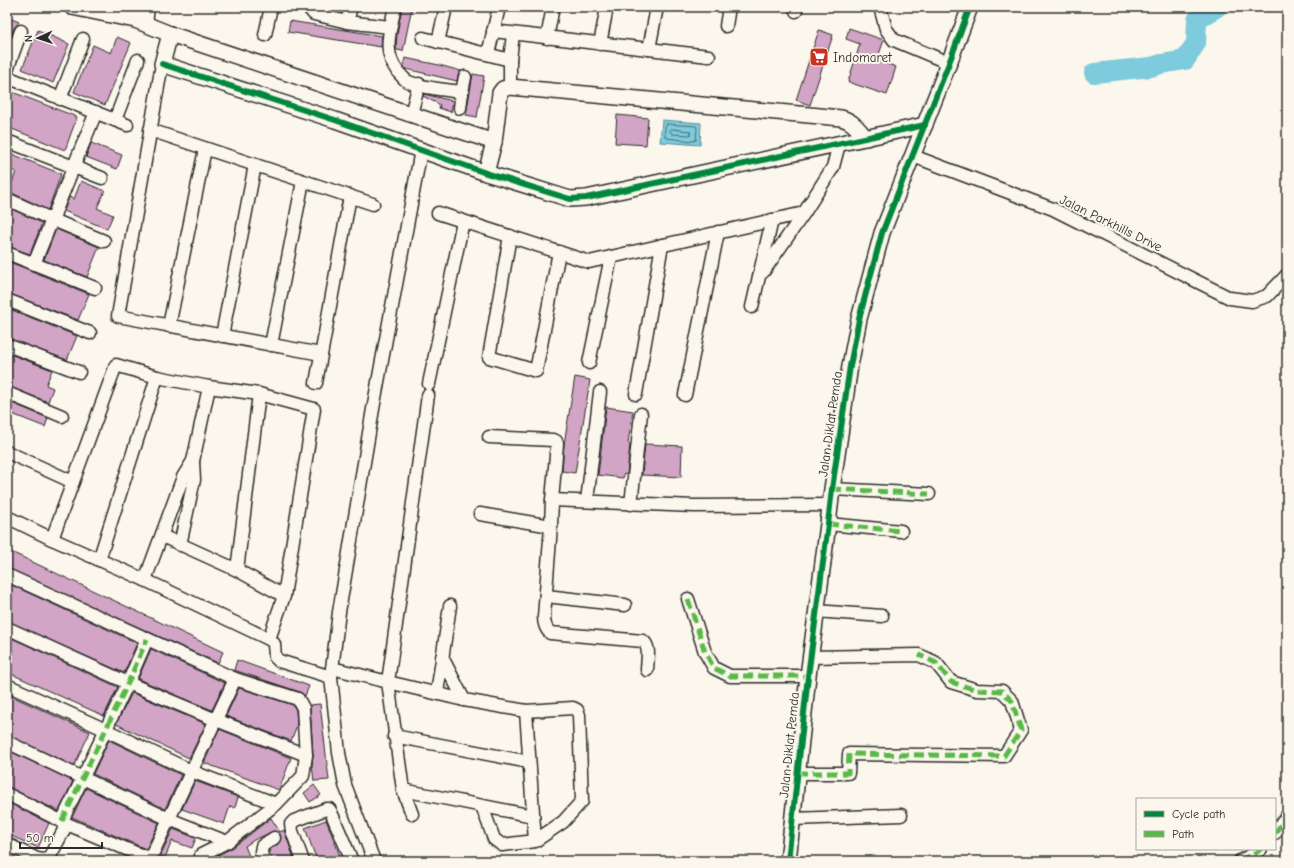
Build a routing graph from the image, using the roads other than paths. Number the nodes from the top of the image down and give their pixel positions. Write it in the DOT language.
graph roads {
  1 [pos="72,7"];
  2 [pos="148,7"];
  3 [pos="308,7"];
  4 [pos="351,7"];
  5 [pos="395,7"];
  6 [pos="446,7"];
  7 [pos="499,7"];
  8 [pos="553,7"];
  9 [pos="607,7"];
  10 [pos="657,7"];
  11 [pos="729,7"];
  12 [pos="880,7"];
  13 [pos="970,7"];
  14 [pos="267,8"];
  15 [pos="139,17"];
  16 [pos="347,22"];
  17 [pos="726,26"];
  18 [pos="390,27"];
  19 [pos="21,31"];
  20 [pos="493,31"];
  21 [pos="513,34"];
  22 [pos="265,35"];
  23 [pos="169,37"];
  24 [pos="422,38"];
  25 [pos="548,38"];
  26 [pos="83,39"];
  27 [pos="438,42"];
  28 [pos="600,44"];
  29 [pos="649,49"];
  30 [pos="488,54"];
  31 [pos="709,56"];
  32 [pos="138,60"];
  33 [pos="510,60"];
  34 [pos="163,61"];
  35 [pos="949,63"];
  36 [pos="7,70"];
  37 [pos="7,77"];
  38 [pos="465,77"];
  39 [pos="419,84"];
  40 [pos="510,87"];
  41 [pos="462,92"];
  42 [pos="60,99"];
  43 [pos="460,108"];
  44 [pos="96,112"];
  45 [pos="411,114"];
  46 [pos="115,120"];
  47 [pos="127,125"];
  48 [pos="925,125"];
  49 [pos="150,130"];
  50 [pos="866,138"];
  51 [pos="7,141"];
  52 [pos="839,144"];
  53 [pos="494,145"];
  54 [pos="205,148"];
  55 [pos="421,150"];
  56 [pos="912,156"];
  57 [pos="255,165"];
  58 [pos="74,168"];
  59 [pos="487,170"];
  60 [pos="102,178"];
  61 [pos="303,181"];
  62 [pos="350,196"];
  63 [pos="9,200"];
  64 [pos="374,204"];
  65 [pos="438,213"];
  66 [pos="804,213"];
  67 [pos="53,220"];
  68 [pos="772,220"];
  69 [pos="463,221"];
  70 [pos="718,232"];
  71 [pos="510,236"];
  72 [pos="104,240"];
  73 [pos="662,245"];
  74 [pos="559,252"];
  75 [pos="7,253"];
  76 [pos="611,257"];
  77 [pos="34,264"];
  78 [pos="1287,275"];
  79 [pos="759,278"];
  80 [pos="95,288"];
  81 [pos="7,300"];
  82 [pos="752,307"];
  83 [pos="169,326"];
  84 [pos="90,332"];
  85 [pos="222,336"];
  86 [pos="271,345"];
  87 [pos="7,346"];
  88 [pos="321,354"];
  89 [pos="589,363"];
  90 [pos="79,372"];
  91 [pos="157,377"];
  92 [pos="316,383"];
  93 [pos="210,387"];
  94 [pos="600,392"];
  95 [pos="7,393"];
  96 [pos="259,394"];
  97 [pos="636,394"];
  98 [pos="685,394"];
  99 [pos="641,414"];
  100 [pos="62,416"];
  101 [pos="489,437"];
  102 [pos="7,452"];
  103 [pos="193,461"];
  104 [pos="73,482"];
  105 [pos="832,489"];
  106 [pos="929,494"];
  107 [pos="552,500"];
  108 [pos="587,500"];
  109 [pos="631,504"];
  110 [pos="830,505"];
  111 [pos="480,514"];
  112 [pos="7,517"];
  113 [pos="828,524"];
  114 [pos="551,526"];
  115 [pos="901,531"];
  116 [pos="162,536"];
  117 [pos="52,539"];
  118 [pos="180,545"];
  119 [pos="99,560"];
  120 [pos="237,570"];
  121 [pos="7,575"];
  122 [pos="145,580"];
  123 [pos="284,596"];
  124 [pos="546,596"];
  125 [pos="688,599"];
  126 [pos="626,605"];
  127 [pos="450,606"];
  128 [pos="816,611"];
  129 [pos="882,616"];
  130 [pos="7,628"];
  131 [pos="148,639"];
  132 [pos="269,639"];
  133 [pos="442,657"];
  134 [pos="810,657"];
  135 [pos="646,670"];
  136 [pos="332,672"];
  137 [pos="808,676"];
  138 [pos="235,680"];
  139 [pos="388,682"];
  140 [pos="128,683"];
  141 [pos="7,685"];
  142 [pos="437,693"];
  143 [pos="464,700"];
  144 [pos="526,711"];
  145 [pos="216,720"];
  146 [pos="106,730"];
  147 [pos="394,736"];
  148 [pos="7,742"];
  149 [pos="306,755"];
  150 [pos="529,762"];
  151 [pos="191,771"];
  152 [pos="797,773"];
  153 [pos="82,777"];
  154 [pos="403,790"];
  155 [pos="7,794"];
  156 [pos="276,804"];
  157 [pos="482,806"];
  158 [pos="412,814"];
  159 [pos="901,815"];
  160 [pos="533,816"];
  161 [pos="1287,816"];
  162 [pos="168,819"];
  163 [pos="793,819"];
  164 [pos="65,822"];
  165 [pos="1276,832"];
  166 [pos="274,838"];
  167 [pos="535,841"];
  168 [pos="227,842"];
  169 [pos="7,844"];
  170 [pos="1260,850"];
  171 [pos="201,855"];
  172 [pos="263,861"];
  173 [pos="303,861"];
  174 [pos="352,861"];
  175 [pos="374,861"];
  176 [pos="788,861"];
  177 [pos="1240,861"];
  1 -- 15 [label="street"];
  2 -- 15 [label="street"];
  3 -- 16 [label="street"];
  4 -- 16 [label="street"];
  5 -- 18 [label="street"];
  6 -- 27 [label="street"];
  7 -- 20 [label="street"];
  8 -- 25 [label="street"];
  9 -- 28 [label="street"];
  10 -- 29 [label="street"];
  11 -- 17 [label="street"];
  12 -- 35 [label="street"];
  13 -- 35 [label="street, Jalan Diklat Pemda"];
  14 -- 22 [label="street"];
  15 -- 23 [label="street"];
  16 -- 18 [label="street"];
  18 -- 39 [label="street"];
  19 -- 36 [label="street"];
  20 -- 21 [label="street"];
  20 -- 30 [label="street"];
  21 -- 25 [label="street"];
  21 -- 33 [label="street"];
  23 -- 34 [label="street"];
  23 -- 45 [label="street"];
  24 -- 27 [label="street"];
  25 -- 28 [label="street"];
  26 -- 42 [label="street"];
  27 -- 30 [label="street"];
  28 -- 29 [label="street"];
  29 -- 31 [label="street"];
  30 -- 33 [label="street"];
  32 -- 46 [label="street"];
  33 -- 40 [label="street"];
  34 -- 49 [label="street"];
  34 -- 55 [label="street"];
  35 -- 48 [label="street, Jalan Diklat Pemda"];
  37 -- 42 [label="street"];
  38 -- 41 [label="street"];
  39 -- 41 [label="street"];
  39 -- 45 [label="street"];
  40 -- 50 [label="street"];
  40 -- 53 [label="street"];
  41 -- 43 [label="street"];
  42 -- 44 [label="street"];
  44 -- 46 [label="street"];
  44 -- 58 [label="street"];
  45 -- 53 [label="street"];
  46 -- 47 [label="street"];
  48 -- 50 [label="street"];
  48 -- 56 [label="street, Jalan Diklat Pemda"];
  49 -- 54 [label="street"];
  49 -- 83 [label="street"];
  50 -- 52 [label="street"];
  51 -- 58 [label="street"];
  52 -- 59 [label="street"];
  52 -- 66 [label="street"];
  53 -- 59 [label="street"];
  54 -- 57 [label="street"];
  54 -- 83 [label="street"];
  55 -- 59 [label="street"];
  55 -- 136 [label="street"];
  56 -- 78 [label="street, Jalan Parkhills Drive"];
  56 -- 105 [label="street, Jalan Diklat Pemda"];
  57 -- 61 [label="street"];
  57 -- 85 [label="street"];
  58 -- 60 [label="street"];
  58 -- 67 [label="street"];
  61 -- 62 [label="street"];
  61 -- 86 [label="street"];
  62 -- 64 [label="street"];
  62 -- 88 [label="street"];
  63 -- 67 [label="street"];
  65 -- 69 [label="street"];
  66 -- 68 [label="street"];
  66 -- 79 [label="street"];
  67 -- 72 [label="street"];
  67 -- 77 [label="street"];
  68 -- 70 [label="street"];
  68 -- 79 [label="street"];
  69 -- 71 [label="street"];
  69 -- 139 [label="street"];
  70 -- 73 [label="street"];
  70 -- 98 [label="street"];
  71 -- 74 [label="street"];
  71 -- 74 [label="street"];
  73 -- 76 [label="street"];
  73 -- 97 [label="street"];
  74 -- 76 [label="street"];
  75 -- 77 [label="street"];
  76 -- 89 [label="street"];
  77 -- 80 [label="street"];
  79 -- 82 [label="street"];
  81 -- 84 [label="street"];
  83 -- 85 [label="street"];
  85 -- 86 [label="street"];
  86 -- 88 [label="street"];
  87 -- 90 [label="street"];
  88 -- 92 [label="street"];
  91 -- 93 [label="street"];
  91 -- 104 [label="street"];
  91 -- 119 [label="street"];
  93 -- 96 [label="street"];
  93 -- 103 [label="street"];
  94 -- 108 [label="street"];
  95 -- 100 [label="street"];
  96 -- 120 [label="street"];
  96 -- 123 [label="street"];
  99 -- 109 [label="street"];
  101 -- 107 [label="street"];
  102 -- 104 [label="street"];
  103 -- 116 [label="street"];
  103 -- 118 [label="street"];
  104 -- 117 [label="street"];
  105 -- 106 [label="street"];
  105 -- 110 [label="street, Jalan Diklat Pemda"];
  107 -- 108 [label="street"];
  107 -- 114 [label="street"];
  108 -- 109 [label="street"];
  109 -- 110 [label="street"];
  110 -- 113 [label="street, Jalan Diklat Pemda"];
  111 -- 114 [label="street"];
  112 -- 117 [label="street"];
  113 -- 115 [label="street"];
  113 -- 128 [label="street, Jalan Diklat Pemda"];
  114 -- 124 [label="street"];
  116 -- 118 [label="street"];
  116 -- 122 [label="street"];
  117 -- 119 [label="street"];
  118 -- 120 [label="street"];
  119 -- 122 [label="street"];
  120 -- 123 [label="street"];
  121 -- 131 [label="street"];
  122 -- 132 [label="street"];
  123 -- 132 [label="street"];
  124 -- 126 [label="street"];
  124 -- 135 [label="street"];
  125 -- 137 [label="street"];
  127 -- 133 [label="street"];
  128 -- 129 [label="street"];
  128 -- 134 [label="street, Jalan Diklat Pemda"];
  130 -- 140 [label="street"];
  131 -- 138 [label="street"];
  131 -- 140 [label="street"];
  132 -- 136 [label="street"];
  133 -- 142 [label="street"];
  133 -- 143 [label="street"];
  134 -- 137 [label="street, Jalan Diklat Pemda"];
  134 -- 152 [label="street"];
  136 -- 139 [label="street"];
  136 -- 175 [label="street"];
  137 -- 152 [label="street, Jalan Diklat Pemda"];
  138 -- 145 [label="street"];
  138 -- 149 [label="street"];
  139 -- 142 [label="street"];
  139 -- 147 [label="street"];
  140 -- 145 [label="street"];
  140 -- 146 [label="street"];
  141 -- 146 [label="street"];
  142 -- 143 [label="street"];
  143 -- 144 [label="street"];
  144 -- 150 [label="street"];
  144 -- 167 [label="street"];
  145 -- 149 [label="street"];
  145 -- 151 [label="street"];
  146 -- 151 [label="street"];
  146 -- 153 [label="street"];
  147 -- 150 [label="street"];
  147 -- 154 [label="street"];
  148 -- 153 [label="street"];
  149 -- 156 [label="street"];
  150 -- 160 [label="street"];
  151 -- 156 [label="street"];
  151 -- 162 [label="street"];
  152 -- 163 [label="street, Jalan Diklat Pemda"];
  153 -- 162 [label="street"];
  153 -- 164 [label="street"];
  154 -- 157 [label="street"];
  154 -- 158 [label="street"];
  155 -- 164 [label="street"];
  156 -- 168 [label="street"];
  157 -- 160 [label="street"];
  157 -- 167 [label="street"];
  159 -- 163 [label="street"];
  160 -- 167 [label="street"];
  161 -- 165 [label="street"];
  162 -- 164 [label="street"];
  162 -- 168 [label="street"];
  163 -- 176 [label="street, Jalan Diklat Pemda"];
  164 -- 169 [label="street"];
  166 -- 172 [label="street"];
  168 -- 171 [label="street"];
  170 -- 177 [label="street"];
  173 -- 174 [label="street"];
}
